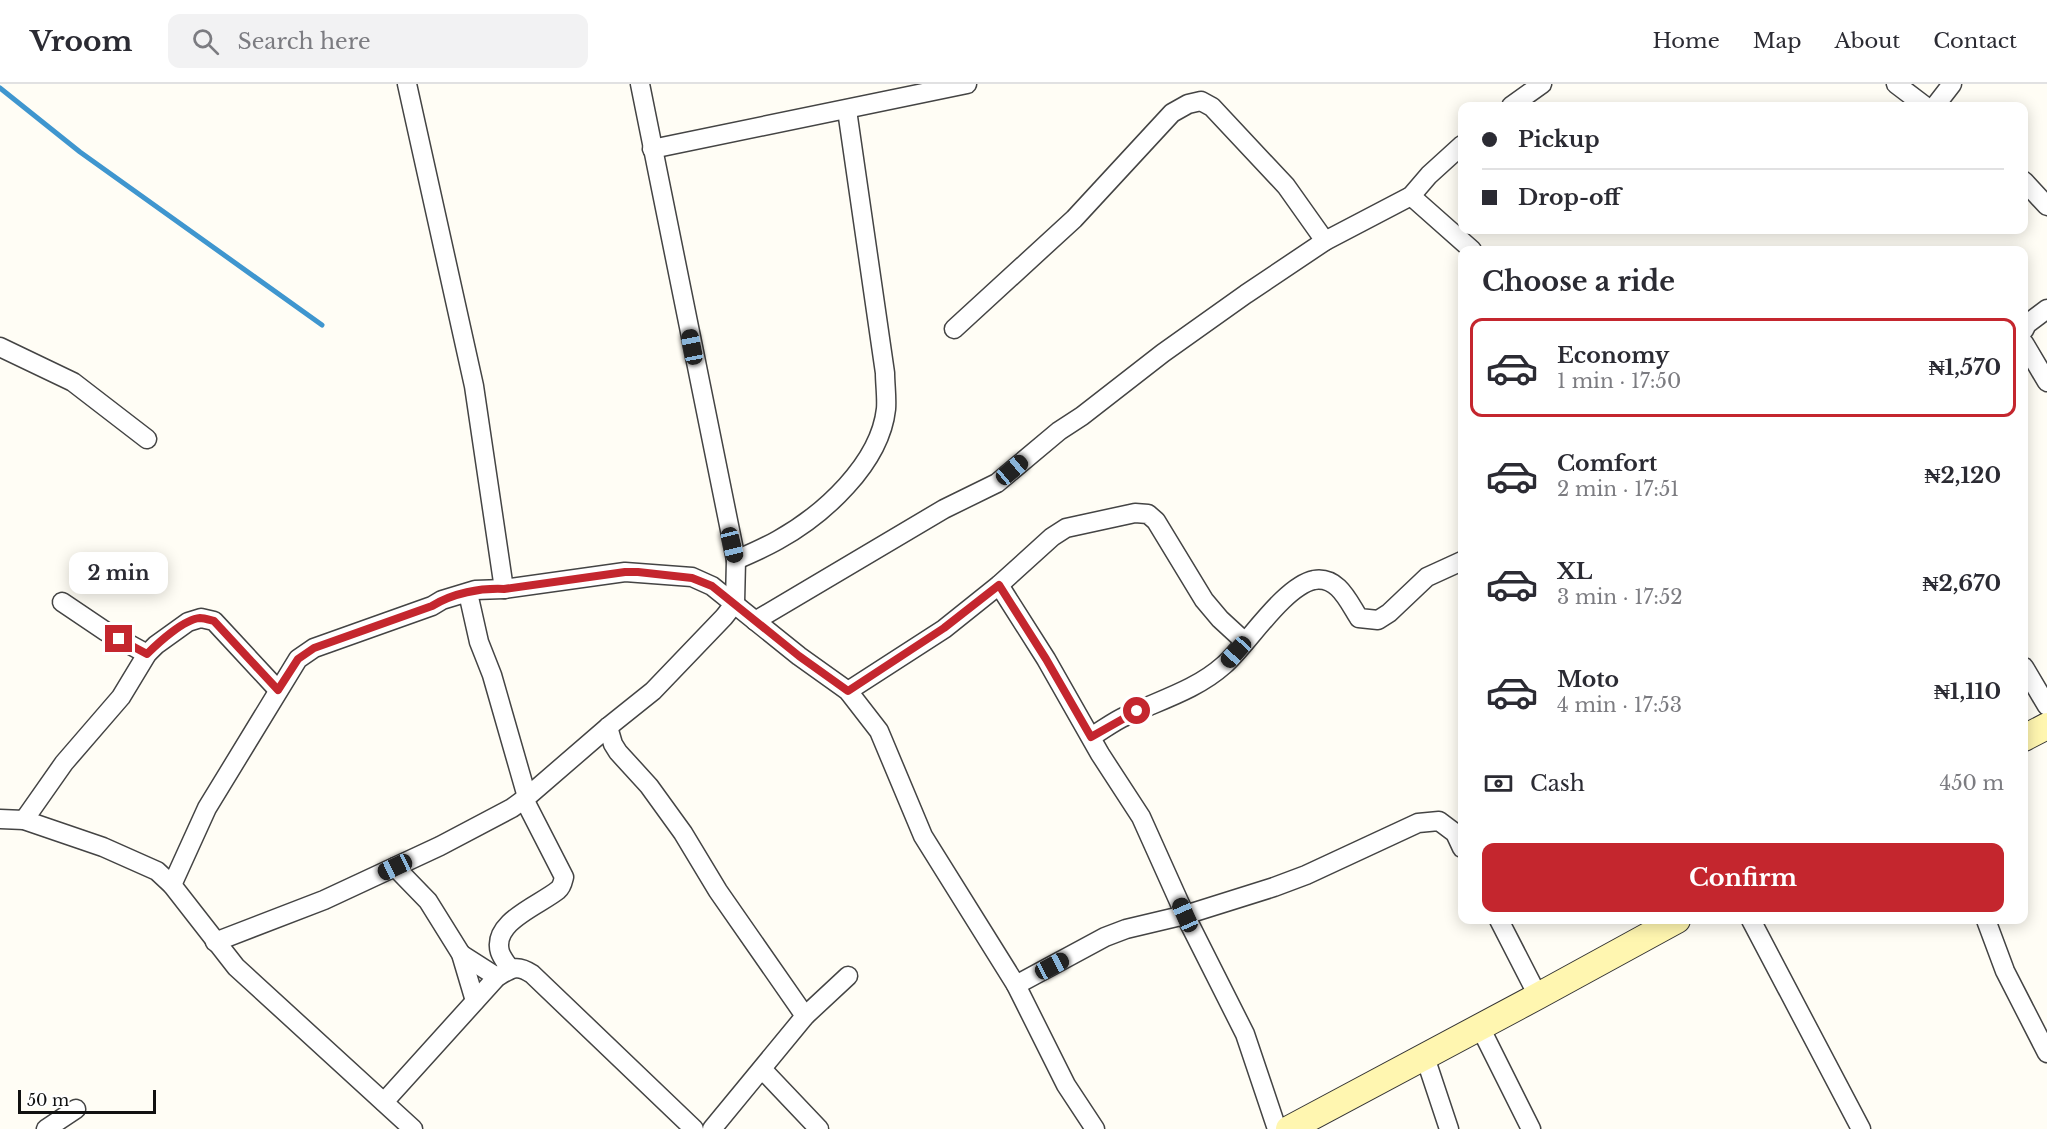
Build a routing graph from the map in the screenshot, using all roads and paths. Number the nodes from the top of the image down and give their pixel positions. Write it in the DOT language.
graph roads {
  1 [pos="407,84"];
  2 [pos="640,84"];
  3 [pos="967,84"];
  4 [pos="1542,84"];
  5 [pos="1896,84"];
  6 [pos="1952,84"];
  7 [pos="1517,102"];
  8 [pos="1920,102"];
  9 [pos="1938,102"];
  10 [pos="847,110"];
  11 [pos="652,149"];
  12 [pos="1458,149"];
  13 [pos="2028,185"];
  14 [pos="1411,196"];
  15 [pos="2047,206"];
  16 [pos="1325,241"];
  17 [pos="1467,246"];
  18 [pos="2047,309"];
  19 [pos="2028,323"];
  20 [pos="954,329"];
  21 [pos="0,347"];
  22 [pos="2028,350"];
  23 [pos="2047,382"];
  24 [pos="147,440"];
  25 [pos="736,560"];
  26 [pos="1458,563"];
  27 [pos="999,585"];
  28 [pos="504,589"];
  29 [pos="468,593"];
  30 [pos="62,602"];
  31 [pos="735,603"];
  32 [pos="755,621"];
  33 [pos="1245,642"];
  34 [pos="147,654"];
  35 [pos="2028,674"];
  36 [pos="278,690"];
  37 [pos="848,691"];
  38 [pos="2047,706"];
  39 [pos="2047,726"];
  40 [pos="608,727"];
  41 [pos="2028,736"];
  42 [pos="1091,737"];
  43 [pos="526,798"];
  44 [pos="0,819"];
  45 [pos="24,820"];
  46 [pos="1458,839"];
  47 [pos="395,867"];
  48 [pos="172,885"];
  49 [pos="1185,915"];
  50 [pos="1501,924"];
  51 [pos="1670,924"];
  52 [pos="1753,924"];
  53 [pos="1987,924"];
  54 [pos="215,942"];
  55 [pos="461,954"];
  56 [pos="504,973"];
  57 [pos="848,976"];
  58 [pos="1016,985"];
  59 [pos="1538,996"];
  60 [pos="475,1001"];
  61 [pos="805,1016"];
  62 [pos="1480,1027"];
  63 [pos="2047,1053"];
  64 [pos="1425,1056"];
  65 [pos="762,1069"];
  66 [pos="384,1102"];
  67 [pos="76,1109"];
  68 [pos="46,1129"];
  69 [pos="413,1129"];
  70 [pos="694,1129"];
  71 [pos="712,1129"];
  72 [pos="819,1129"];
  73 [pos="1095,1129"];
  74 [pos="1276,1129"];
  75 [pos="1288,1129"];
  76 [pos="1449,1129"];
  77 [pos="1531,1129"];
  78 [pos="1861,1129"];
  1 -- 28 [label="street"];
  2 -- 11 [label="street"];
  3 -- 10 [label="street"];
  4 -- 7 [label="street"];
  5 -- 8 [label="street"];
  6 -- 9 [label="street"];
  10 -- 11 [label="street"];
  10 -- 25 [label="street"];
  11 -- 25 [label="street"];
  12 -- 14 [label="street"];
  13 -- 15 [label="street"];
  14 -- 16 [label="street"];
  14 -- 17 [label="street"];
  16 -- 20 [label="street"];
  16 -- 32 [label="street"];
  18 -- 19 [label="street"];
  21 -- 24 [label="street"];
  22 -- 23 [label="street"];
  25 -- 31 [label="street"];
  26 -- 33 [label="street"];
  27 -- 33 [label="street"];
  27 -- 37 [label="street"];
  27 -- 42 [label="street"];
  28 -- 29 [label="street"];
  28 -- 31 [label="street"];
  29 -- 36 [label="street"];
  29 -- 43 [label="street"];
  30 -- 34 [label="street"];
  31 -- 32 [label="street"];
  31 -- 40 [label="street"];
  32 -- 37 [label="street"];
  33 -- 42 [label="street"];
  34 -- 36 [label="street"];
  34 -- 45 [label="street"];
  35 -- 38 [label="street"];
  36 -- 48 [label="street"];
  37 -- 58 [label="street"];
  39 -- 41 [label="main road"];
  40 -- 43 [label="street"];
  40 -- 61 [label="street"];
  42 -- 49 [label="street"];
  43 -- 47 [label="street"];
  43 -- 56 [label="street"];
  44 -- 45 [label="street"];
  45 -- 48 [label="street"];
  46 -- 49 [label="street"];
  47 -- 54 [label="street"];
  47 -- 55 [label="street"];
  48 -- 54 [label="street"];
  49 -- 58 [label="street"];
  49 -- 74 [label="street"];
  50 -- 59 [label="street"];
  51 -- 59 [label="main road"];
  52 -- 78 [label="street"];
  53 -- 63 [label="street"];
  54 -- 66 [label="street"];
  55 -- 56 [label="street"];
  55 -- 60 [label="street"];
  56 -- 60 [label="street"];
  56 -- 70 [label="street"];
  57 -- 61 [label="street"];
  58 -- 73 [label="street"];
  59 -- 62 [label="main road"];
  60 -- 66 [label="street"];
  61 -- 65 [label="street"];
  62 -- 64 [label="main road"];
  62 -- 77 [label="street"];
  64 -- 75 [label="main road"];
  64 -- 76 [label="street"];
  65 -- 71 [label="street"];
  65 -- 72 [label="street"];
  66 -- 69 [label="street"];
  67 -- 68 [label="street"];
}
